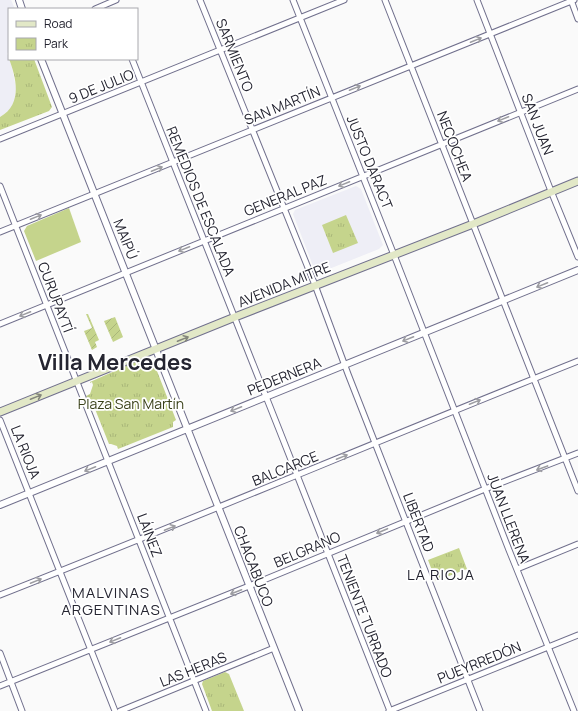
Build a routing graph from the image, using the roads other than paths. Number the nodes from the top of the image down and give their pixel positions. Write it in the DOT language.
graph roads {
  1 [pos="116,0"];
  2 [pos="200,0"];
  3 [pos="293,0"];
  4 [pos="344,0"];
  5 [pos="385,0"];
  6 [pos="477,0"];
  7 [pos="572,0"];
  8 [pos="110,1"];
  9 [pos="97,8"];
  10 [pos="300,18"];
  11 [pos="578,19"];
  12 [pos="490,34"];
  13 [pos="220,50"];
  14 [pos="41,60"];
  15 [pos="132,60"];
  16 [pos="411,66"];
  17 [pos="142,83"];
  18 [pos="578,89"];
  19 [pos="332,98"];
  20 [pos="521,112"];
  21 [pos="62,114"];
  22 [pos="253,130"];
  23 [pos="0,139"];
  24 [pos="442,144"];
  25 [pos="172,162"];
  26 [pos="363,176"];
  27 [pos="578,180"];
  28 [pos="0,186"];
  29 [pos="551,191"];
  30 [pos="95,194"];
  31 [pos="284,208"];
  32 [pos="473,224"];
  33 [pos="16,225"];
  34 [pos="0,232"];
  35 [pos="204,241"];
  36 [pos="394,255"];
  37 [pos="578,257"];
  38 [pos="578,270"];
  39 [pos="126,272"];
  40 [pos="315,285"];
  41 [pos="503,301"];
  42 [pos="46,305"];
  43 [pos="235,317"];
  44 [pos="0,324"];
  45 [pos="424,332"];
  46 [pos="156,349"];
  47 [pos="578,361"];
  48 [pos="345,365"];
  49 [pos="534,379"];
  50 [pos="76,381"];
  51 [pos="266,396"];
  52 [pos="454,410"];
  53 [pos="0,412"];
  54 [pos="0,420"];
  55 [pos="188,429"];
  56 [pos="375,444"];
  57 [pos="578,453"];
  58 [pos="565,458"];
  59 [pos="109,461"];
  60 [pos="298,475"];
  61 [pos="485,489"];
  62 [pos="578,490"];
  63 [pos="29,494"];
  64 [pos="0,505"];
  65 [pos="219,508"];
  66 [pos="406,521"];
  67 [pos="140,540"];
  68 [pos="578,544"];
  69 [pos="328,554"];
  70 [pos="517,569"];
  71 [pos="59,572"];
  72 [pos="250,586"];
  73 [pos="0,595"];
  74 [pos="170,618"];
  75 [pos="578,635"];
  76 [pos="548,647"];
  77 [pos="274,648"];
  78 [pos="91,650"];
  79 [pos="0,653"];
  80 [pos="467,679"];
  81 [pos="195,681"];
  82 [pos="11,682"];
  83 [pos="0,686"];
  84 [pos="22,711"];
  85 [pos="115,711"];
  86 [pos="120,711"];
  87 [pos="206,711"];
  88 [pos="299,711"];
  89 [pos="390,711"];
  90 [pos="480,711"];
  91 [pos="574,711"];
  1 -- 8 [label="street"];
  2 -- 13 [label="street, SARMIENTO"];
  3 -- 10 [label="street, JUSTO DARACT"];
  4 -- 10 [label="street, 9 DE JULIO"];
  5 -- 16 [label="street, NECOCHEA"];
  6 -- 12 [label="street, SAN JUAN"];
  7 -- 11 [label="street"];
  7 -- 12 [label="street, SAN MARTÍN"];
  8 -- 9 [label="street"];
  10 -- 13 [label="street, 9 DE JULIO"];
  10 -- 19 [label="street, JUSTO DARACT"];
  16 -- 12 [label="street, SAN MARTÍN, one-way"];
  12 -- 20 [label="street, SAN JUAN"];
  13 -- 17 [label="street, 9 DE JULIO"];
  13 -- 22 [label="street, SARMIENTO"];
  14 -- 21 [label="street, MAIPÚ"];
  15 -- 17 [label="street, REMEDIOS DE ESCALADA"];
  19 -- 16 [label="street, SAN MARTÍN, one-way"];
  16 -- 24 [label="street, NECOCHEA"];
  17 -- 21 [label="street, 9 DE JULIO"];
  17 -- 25 [label="street, REMEDIOS DE ESCALADA"];
  18 -- 20 [label="street, GENERAL PAZ"];
  19 -- 22 [label="street, SAN MARTÍN"];
  19 -- 26 [label="street, JUSTO DARACT"];
  20 -- 24 [label="street, GENERAL PAZ, one-way"];
  20 -- 29 [label="street, SAN JUAN"];
  21 -- 23 [label="street, 9 DE JULIO"];
  21 -- 30 [label="street, MAIPÚ"];
  22 -- 25 [label="street, SAN MARTÍN"];
  22 -- 31 [label="street, SARMIENTO"];
  24 -- 26 [label="street, GENERAL PAZ"];
  24 -- 32 [label="street, NECOCHEA"];
  30 -- 25 [label="street, SAN MARTÍN, one-way"];
  25 -- 35 [label="street, REMEDIOS DE ESCALADA"];
  26 -- 31 [label="street, GENERAL PAZ, one-way"];
  26 -- 36 [label="street, JUSTO DARACT"];
  27 -- 29 [label="main road, AVENIDA MITRE"];
  28 -- 33 [label="street, CURUPAYTÍ"];
  29 -- 32 [label="main road, AVENIDA MITRE"];
  29 -- 37 [label="street, SAN JUAN"];
  33 -- 30 [label="street, SAN MARTÍN, one-way"];
  30 -- 39 [label="street, MAIPÚ"];
  31 -- 35 [label="street, GENERAL PAZ"];
  31 -- 40 [label="street, SARMIENTO"];
  32 -- 36 [label="main road, AVENIDA MITRE"];
  32 -- 41 [label="street, NECOCHEA"];
  33 -- 34 [label="street, SAN MARTÍN"];
  33 -- 42 [label="street, CURUPAYTÍ"];
  35 -- 39 [label="street, GENERAL PAZ, one-way"];
  35 -- 43 [label="street, REMEDIOS DE ESCALADA"];
  36 -- 40 [label="main road, AVENIDA MITRE"];
  36 -- 45 [label="street, JUSTO DARACT"];
  38 -- 41 [label="street, PEDERNERA, one-way"];
  39 -- 42 [label="street, GENERAL PAZ"];
  39 -- 46 [label="street, MAIPÚ"];
  40 -- 43 [label="main road, AVENIDA MITRE"];
  40 -- 48 [label="street, SARMIENTO"];
  41 -- 45 [label="street, PEDERNERA"];
  41 -- 49 [label="street, NECOCHEA"];
  42 -- 44 [label="street, GENERAL PAZ, one-way"];
  42 -- 50 [label="street, CURUPAYTÍ"];
  46 -- 43 [label="main road, AVENIDA MITRE, one-way"];
  43 -- 51 [label="street, REMEDIOS DE ESCALADA"];
  45 -- 48 [label="street, PEDERNERA, one-way"];
  45 -- 52 [label="street, JUAN LLERENA"];
  46 -- 50 [label="main road, AVENIDA MITRE"];
  46 -- 55 [label="street, MAIPÚ"];
  47 -- 49 [label="street, BALCARCE"];
  48 -- 51 [label="street, PEDERNERA"];
  48 -- 56 [label="street, LIBERTAD"];
  52 -- 49 [label="street, BALCARCE, one-way"];
  49 -- 58 [label="street, NECOCHEA"];
  53 -- 50 [label="main road, AVENIDA MITRE, one-way"];
  50 -- 59 [label="street, CURUPAYTÍ"];
  51 -- 55 [label="street, PEDERNERA, one-way"];
  51 -- 60 [label="street, TENIENTE TURRADO"];
  52 -- 56 [label="street, BALCARCE"];
  52 -- 61 [label="street, JUAN LLERENA"];
  54 -- 63 [label="street, LA RIOJA"];
  55 -- 59 [label="street, PEDERNERA"];
  55 -- 65 [label="street, CHACABUCO"];
  60 -- 56 [label="street, BALCARCE, one-way"];
  56 -- 66 [label="street, LIBERTAD"];
  57 -- 58 [label="street, BELGRANO"];
  58 -- 61 [label="street, BELGRANO, one-way"];
  58 -- 62 [label="street, NECOCHEA"];
  59 -- 63 [label="street, PEDERNERA, one-way"];
  59 -- 67 [label="street, LÁINEZ"];
  60 -- 65 [label="street, BALCARCE"];
  60 -- 69 [label="street, TENIENTE TURRADO"];
  61 -- 66 [label="street, BELGRANO"];
  61 -- 70 [label="street, JUAN LLERENA"];
  63 -- 64 [label="street, PEDERNERA"];
  63 -- 71 [label="street, LA RIOJA"];
  67 -- 65 [label="street, BALCARCE, one-way"];
  65 -- 72 [label="street, CHACABUCO"];
  66 -- 69 [label="street, BELGRANO, one-way"];
  66 -- 80 [label="street, LIBERTAD"];
  67 -- 71 [label="street, BALCARCE"];
  67 -- 74 [label="street, LÁINEZ"];
  68 -- 70 [label="street"];
  69 -- 72 [label="street, BELGRANO"];
  69 -- 89 [label="street, TENIENTE TURRADO"];
  70 -- 76 [label="street, JUAN LLERENA"];
  73 -- 71 [label="street, BALCARCE, one-way"];
  71 -- 78 [label="street, LA RIOJA"];
  72 -- 74 [label="street, BELGRANO, one-way"];
  72 -- 77 [label="street, CHACABUCO"];
  74 -- 78 [label="street, BELGRANO, one-way"];
  74 -- 81 [label="street, LÁINEZ"];
  75 -- 76 [label="street, PUEYRREDÓN"];
  76 -- 80 [label="street, PUEYRREDÓN"];
  76 -- 91 [label="street, JUAN LLERENA"];
  77 -- 81 [label="street, LAS HERAS"];
  77 -- 88 [label="street, CHACABUCO"];
  78 -- 82 [label="street, BELGRANO"];
  78 -- 85 [label="street, LA RIOJA"];
  79 -- 82 [label="street"];
  80 -- 89 [label="street, PUEYRREDÓN"];
  80 -- 90 [label="street, LIBERTAD"];
  81 -- 86 [label="street, LAS HERAS"];
  81 -- 87 [label="street, LÁINEZ"];
  82 -- 83 [label="street, BELGRANO"];
  82 -- 84 [label="street"];
}
